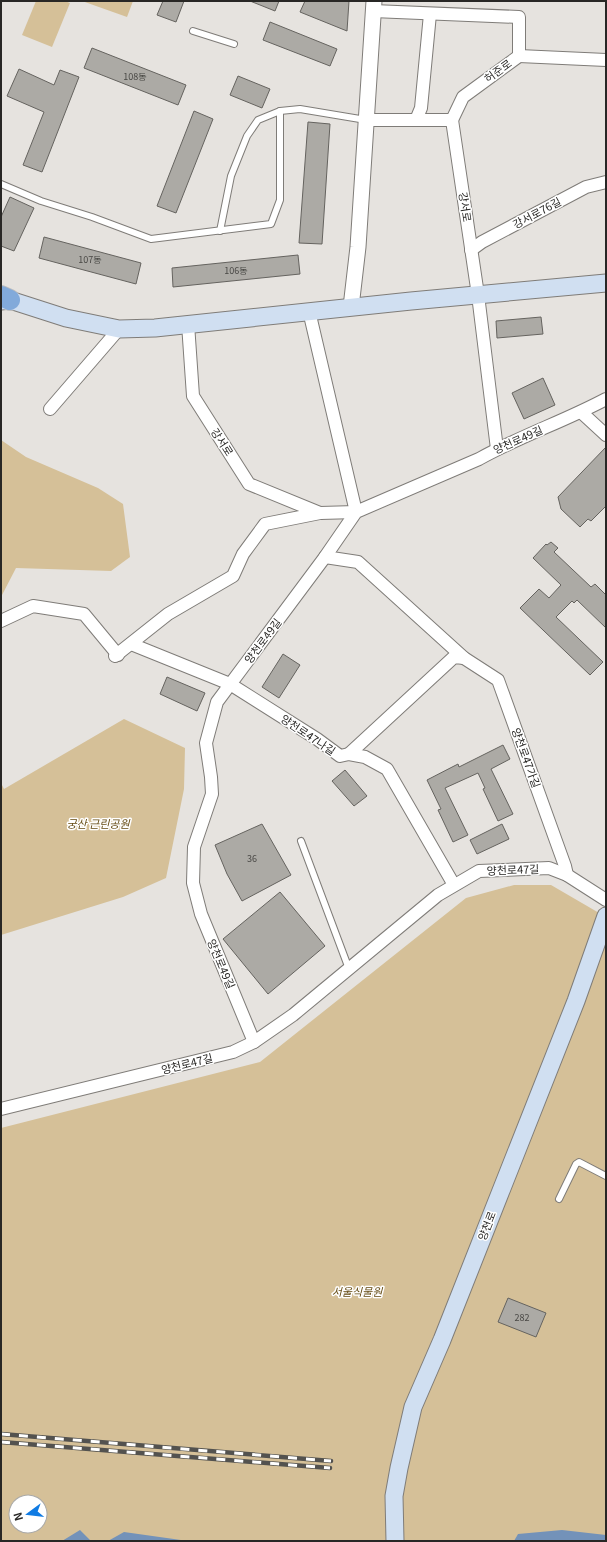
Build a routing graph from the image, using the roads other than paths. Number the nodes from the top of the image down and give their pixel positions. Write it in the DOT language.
graph roads {
  1 [pos="373,6"];
  2 [pos="430,14"];
  3 [pos="193,31"];
  4 [pos="234,44"];
  5 [pos="519,56"];
  6 [pos="606,60"];
  7 [pos="280,111"];
  8 [pos="366,120"];
  9 [pos="416,120"];
  10 [pos="452,120"];
  11 [pos="606,182"];
  12 [pos="1,184"];
  13 [pos="220,231"];
  14 [pos="471,250"];
  15 [pos="606,283"];
  16 [pos="478,295"];
  17 [pos="3,297"];
  18 [pos="351,307"];
  19 [pos="309,311"];
  20 [pos="188,324"];
  21 [pos="119,329"];
  22 [pos="606,399"];
  23 [pos="50,410"];
  24 [pos="581,412"];
  25 [pos="606,435"];
  26 [pos="497,449"];
  27 [pos="356,512"];
  28 [pos="320,513"];
  29 [pos="325,557"];
  30 [pos="1,620"];
  31 [pos="131,644"];
  32 [pos="464,658"];
  33 [pos="230,684"];
  34 [pos="349,754"];
  35 [pos="301,841"];
  36 [pos="567,875"];
  37 [pos="454,885"];
  38 [pos="606,900"];
  39 [pos="606,916"];
  40 [pos="349,969"];
  41 [pos="254,1042"];
  42 [pos="1,1109"];
  43 [pos="606,1176"];
  44 [pos="559,1199"];
  45 [pos="395,1541"];
  1 -- 2 [label="street, 허준로"];
  1 -- 8 [label="street, 허준로"];
  2 -- 5 [label="street, 허준로"];
  2 -- 9 [label="street"];
  3 -- 4 [label="lane"];
  5 -- 6 [label="street"];
  5 -- 10 [label="street, 허준로"];
  7 -- 8 [label="lane"];
  7 -- 13 [label="lane"];
  7 -- 13 [label="lane"];
  8 -- 9 [label="street"];
  8 -- 18 [label="street, 허준로"];
  9 -- 10 [label="street"];
  10 -- 14 [label="street, 강서로"];
  11 -- 14 [label="street, 강서로76길"];
  12 -- 13 [label="lane"];
  14 -- 16 [label="street, 강서로"];
  15 -- 16 [label="main road"];
  16 -- 18 [label="main road"];
  16 -- 26 [label="street, 강서로"];
  17 -- 21 [label="main road"];
  18 -- 19 [label="main road"];
  19 -- 20 [label="main road"];
  19 -- 27 [label="street"];
  20 -- 21 [label="main road"];
  20 -- 28 [label="street, 강서로"];
  21 -- 23 [label="street"];
  22 -- 24 [label="street, 양천로49길"];
  24 -- 25 [label="street"];
  24 -- 26 [label="street, 양천로49길"];
  26 -- 27 [label="street, 양천로49길"];
  27 -- 28 [label="street"];
  27 -- 29 [label="street, 양천로49길"];
  28 -- 31 [label="street"];
  29 -- 32 [label="street, 양천로47가길"];
  29 -- 33 [label="street, 양천로49길"];
  30 -- 31 [label="street"];
  31 -- 33 [label="street, 양천로47나길"];
  32 -- 34 [label="street"];
  32 -- 36 [label="street, 양천로47가길"];
  33 -- 34 [label="street, 양천로47나길"];
  33 -- 41 [label="street, 양천로49길"];
  34 -- 37 [label="street, 양천로47나길"];
  35 -- 40 [label="lane"];
  36 -- 37 [label="street, 양천로47길"];
  36 -- 38 [label="street, 양천로47길"];
  37 -- 40 [label="street, 양천로47길"];
  39 -- 45 [label="main road, 양천로"];
  40 -- 41 [label="street, 양천로47길"];
  41 -- 42 [label="street, 양천로47길"];
  43 -- 44 [label="lane"];
}
